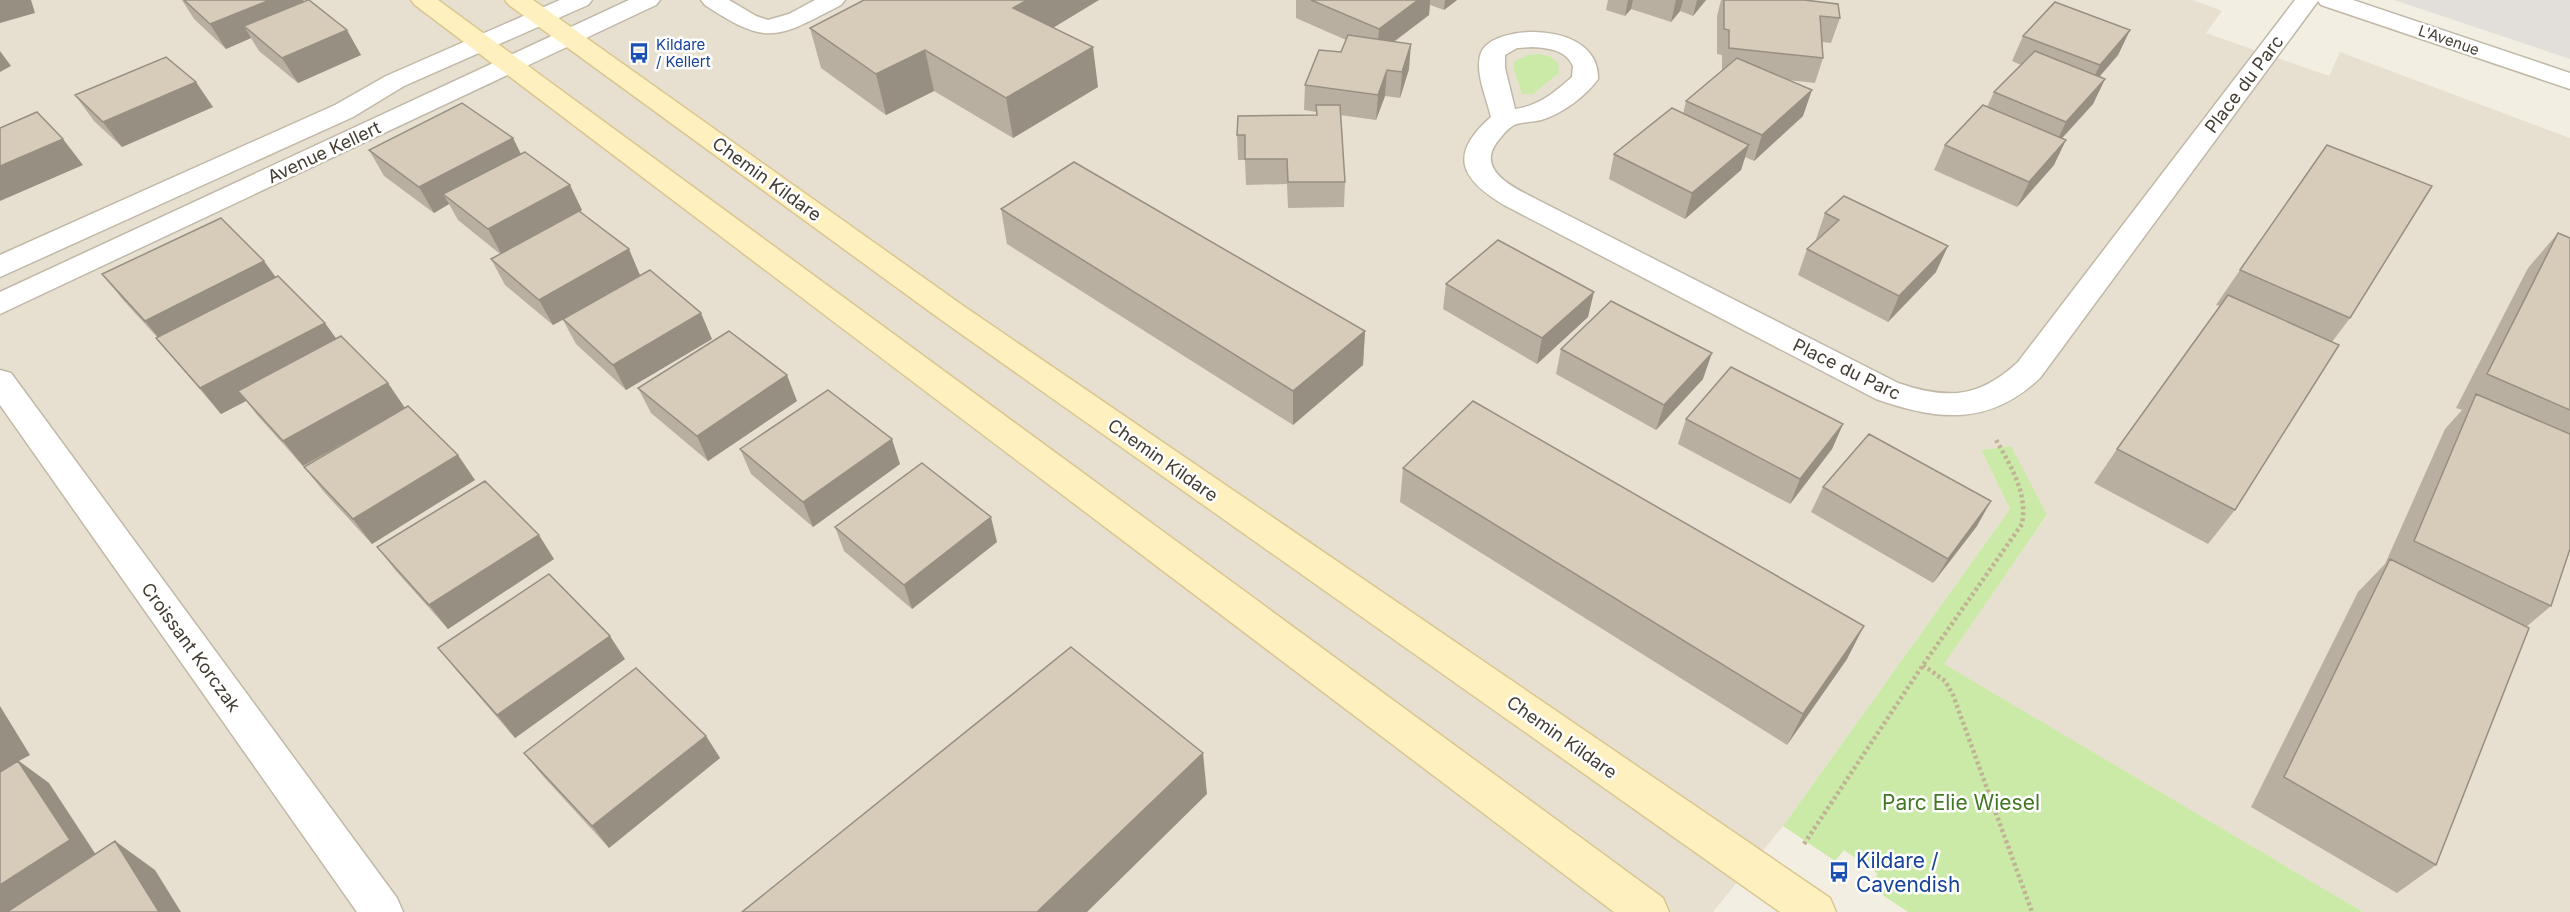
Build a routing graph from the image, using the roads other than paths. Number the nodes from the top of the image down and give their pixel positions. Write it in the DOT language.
graph roads {
  1 [pos="423,0"];
  2 [pos="517,0"];
  3 [pos="580,0"];
  4 [pos="648,0"];
  5 [pos="713,0"];
  6 [pos="833,0"];
  7 [pos="2307,0"];
  8 [pos="2329,0"];
  9 [pos="541,17"];
  10 [pos="569,37"];
  11 [pos="482,43"];
  12 [pos="510,65"];
  13 [pos="2570,81"];
  14 [pos="1505,119"];
  15 [pos="0,267"];
  16 [pos="0,304"];
  17 [pos="0,381"];
  18 [pos="382,912"];
  19 [pos="1648,912"];
  20 [pos="1815,912"];
  1 -- 11 [label="street"];
  2 -- 9 [label="street, Chemin Kildare"];
  3 -- 9 [label="street, Avenue Kellert"];
  4 -- 10 [label="street, Avenue Kellert"];
  5 -- 6 [label="street"];
  7 -- 14 [label="street, Place du Parc"];
  8 -- 13 [label="street, L'Avenue"];
  9 -- 10 [label="street, Chemin Kildare"];
  9 -- 11 [label="street, Avenue Kellert"];
  10 -- 12 [label="street, Avenue Kellert"];
  10 -- 20 [label="street, Chemin Kildare"];
  11 -- 12 [label="street"];
  11 -- 15 [label="street, Avenue Kellert"];
  12 -- 16 [label="street, Avenue Kellert"];
  12 -- 19 [label="street"];
  17 -- 18 [label="street, Croissant Korczak"];
}
